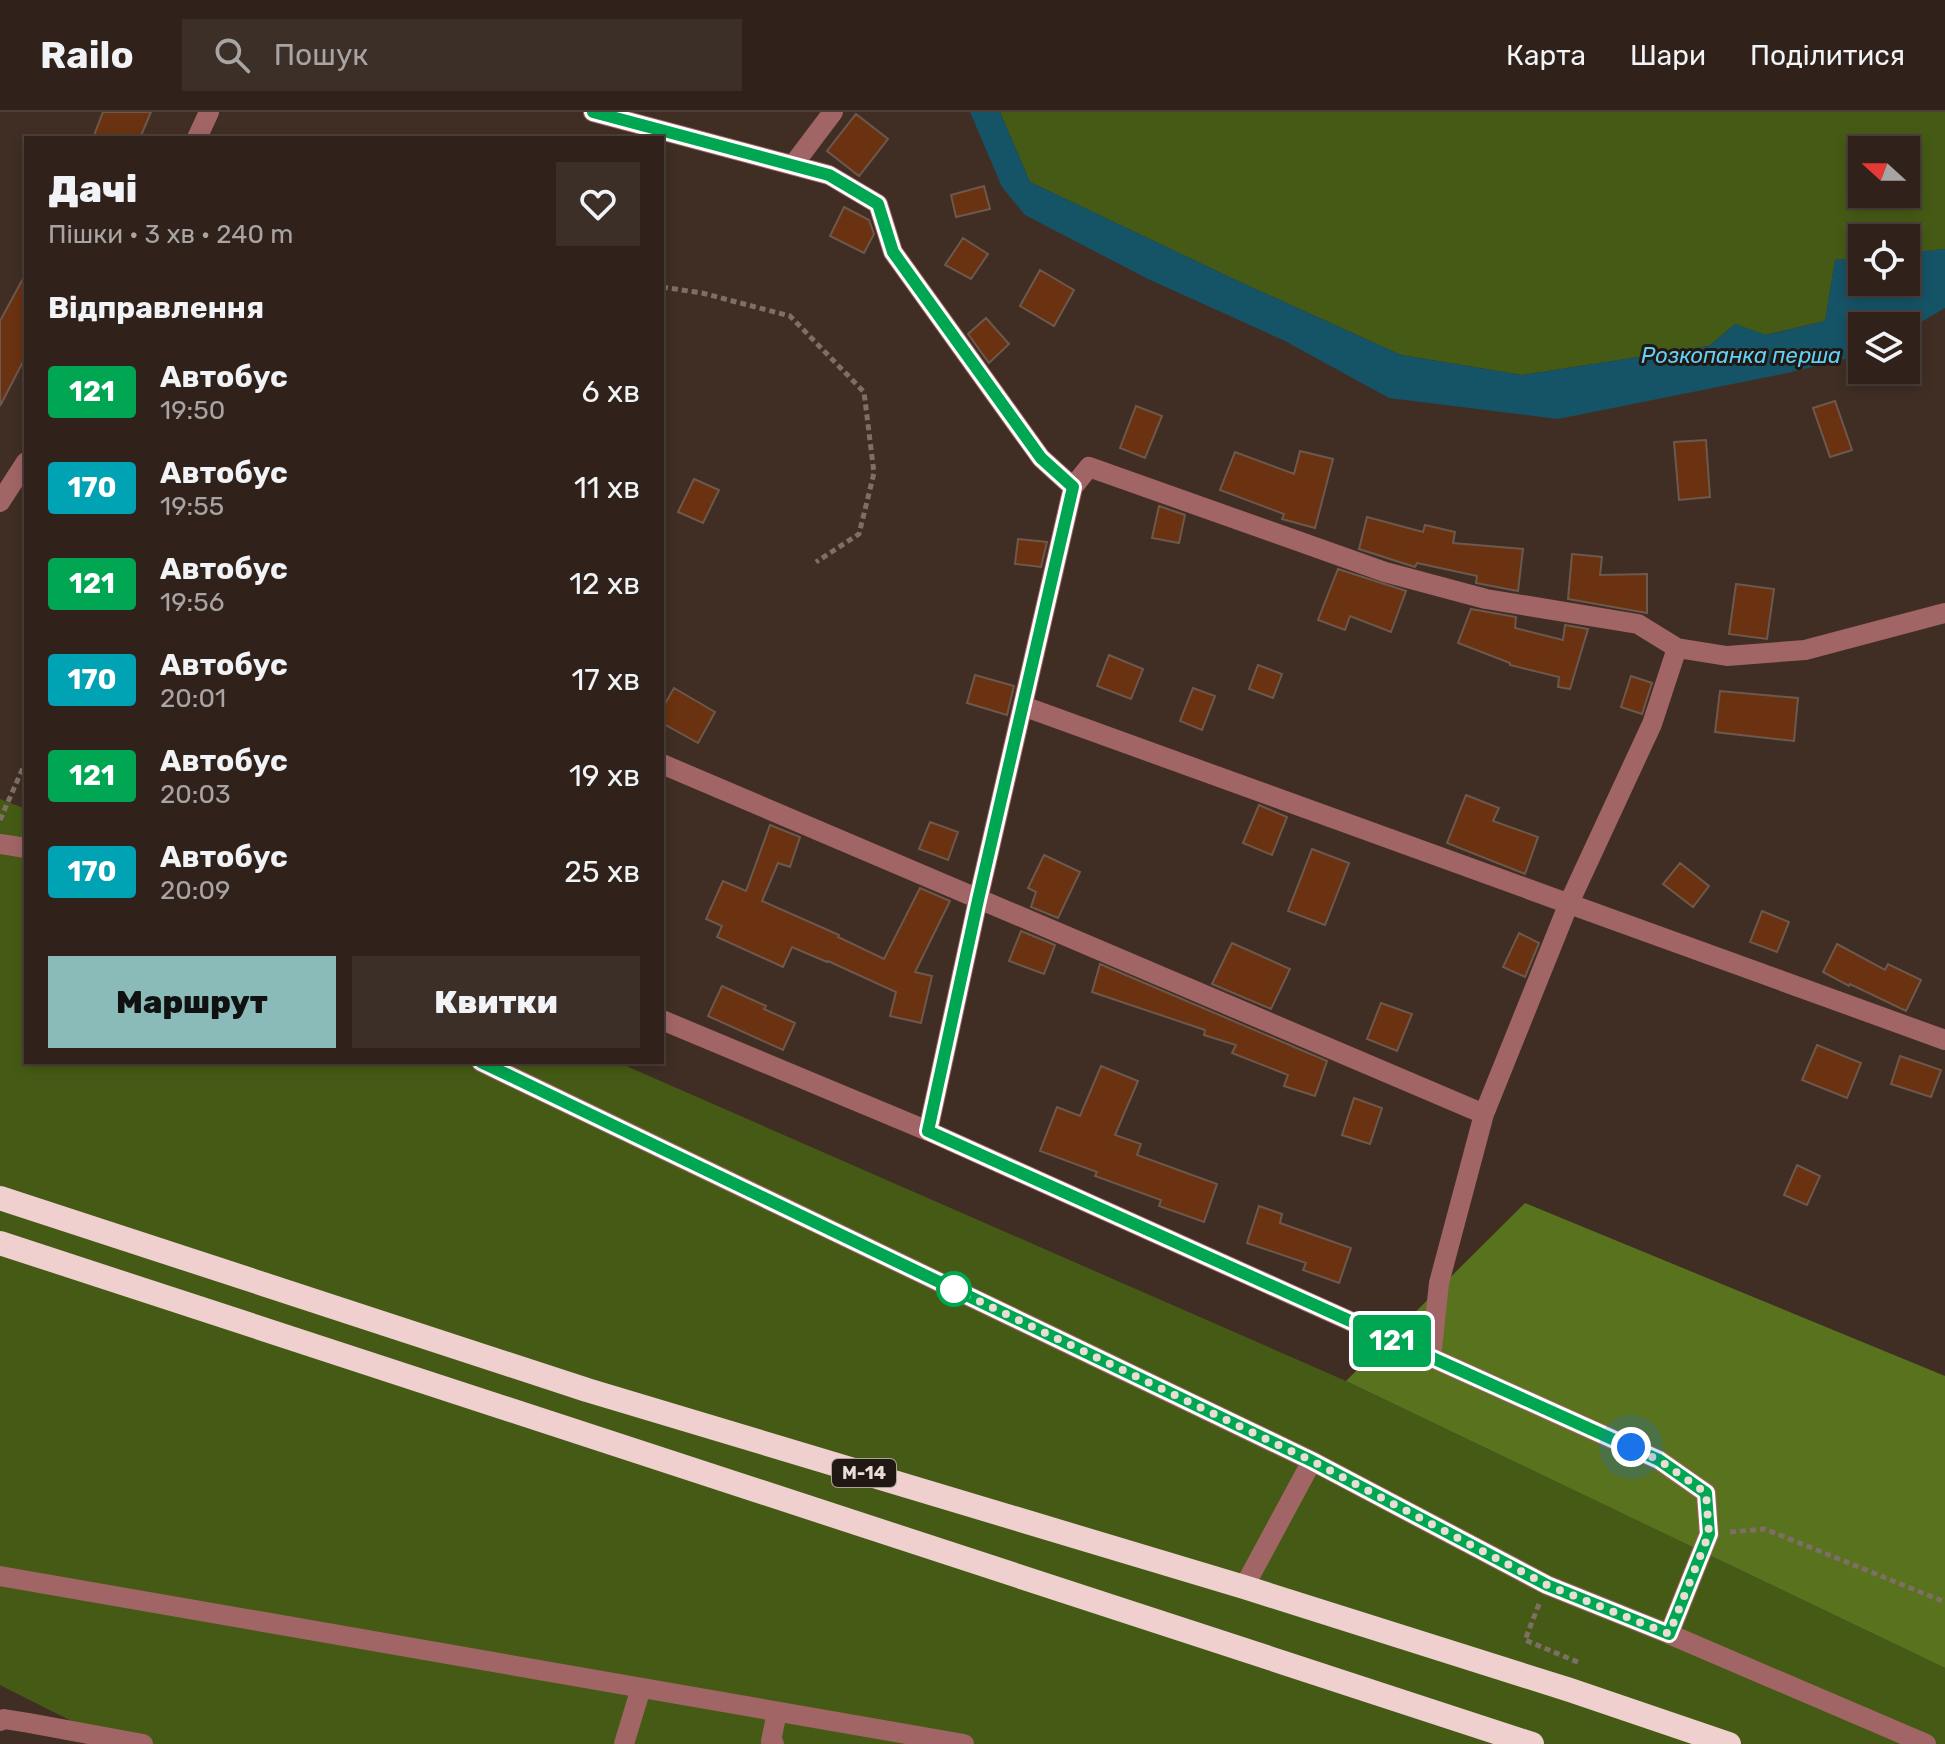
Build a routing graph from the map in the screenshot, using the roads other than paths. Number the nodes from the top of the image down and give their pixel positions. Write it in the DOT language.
graph roads {
  1 [pos="209,112"];
  2 [pos="833,112"];
  3 [pos="601,113"];
  4 [pos="198,136"];
  5 [pos="793,165"];
  6 [pos="24,465"];
  7 [pos="1073,487"];
  8 [pos="0,502"];
  9 [pos="1945,613"];
  10 [pos="1677,648"];
  11 [pos="1023,706"];
  12 [pos="664,765"];
  13 [pos="0,844"];
  14 [pos="24,848"];
  15 [pos="978,900"];
  16 [pos="1569,903"];
  17 [pos="664,1021"];
  18 [pos="1945,1040"];
  19 [pos="485,1064"];
  20 [pos="1484,1114"];
  21 [pos="928,1131"];
  22 [pos="0,1198"];
  23 [pos="0,1243"];
  24 [pos="1431,1358"];
  25 [pos="1312,1461"];
  26 [pos="0,1576"];
  27 [pos="1244,1587"];
  28 [pos="1669,1634"];
  29 [pos="641,1688"];
  30 [pos="777,1712"];
  31 [pos="0,1721"];
  32 [pos="143,1744"];
  33 [pos="624,1744"];
  34 [pos="774,1744"];
  35 [pos="964,1744"];
  36 [pos="1532,1744"];
  37 [pos="1729,1744"];
  38 [pos="1926,1744"];
  1 -- 4 [label="street"];
  2 -- 5 [label="street"];
  3 -- 5 [label="street"];
  5 -- 7 [label="street"];
  6 -- 8 [label="street"];
  7 -- 10 [label="street"];
  7 -- 11 [label="street"];
  9 -- 10 [label="street"];
  10 -- 16 [label="street"];
  11 -- 15 [label="street"];
  11 -- 16 [label="street"];
  12 -- 15 [label="street"];
  13 -- 14 [label="street"];
  15 -- 20 [label="street"];
  15 -- 21 [label="street"];
  16 -- 18 [label="street"];
  16 -- 20 [label="street"];
  17 -- 21 [label="street"];
  19 -- 25 [label="street"];
  20 -- 24 [label="street"];
  21 -- 24 [label="street"];
  22 -- 27 [label="highway, М-14"];
  23 -- 36 [label="highway, М-14"];
  24 -- 28 [label="street"];
  25 -- 27 [label="street"];
  25 -- 28 [label="street"];
  26 -- 29 [label="street"];
  27 -- 37 [label="highway, М-14"];
  28 -- 38 [label="street"];
  29 -- 30 [label="street"];
  29 -- 33 [label="street"];
  30 -- 34 [label="street"];
  30 -- 35 [label="street"];
  31 -- 32 [label="street"];
}
